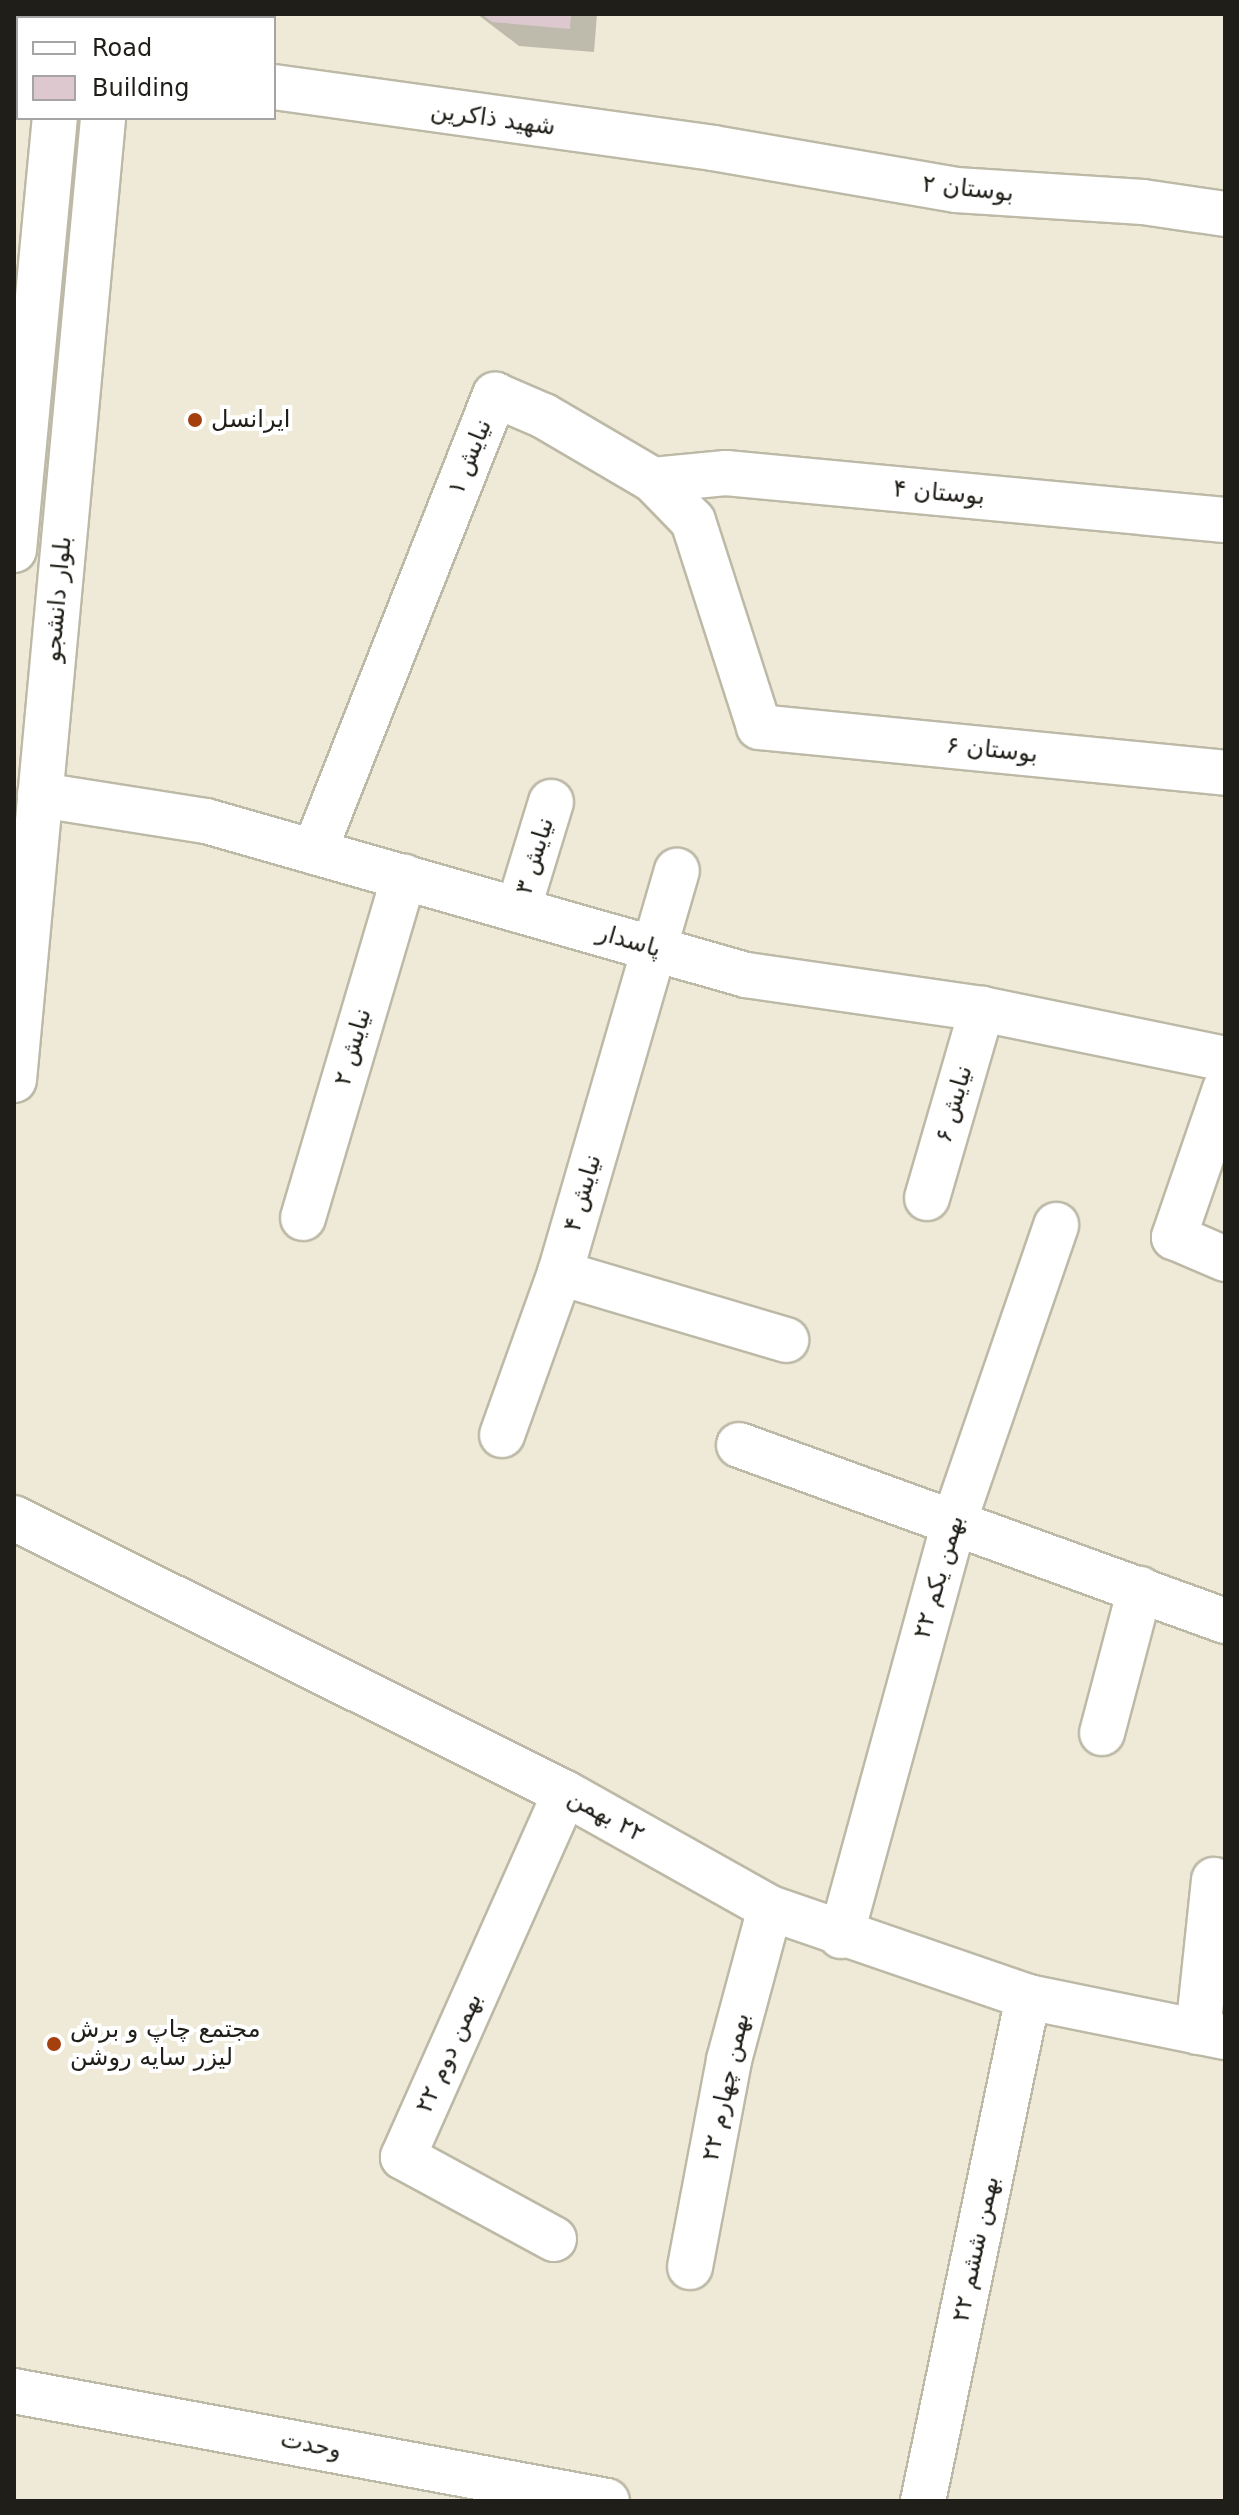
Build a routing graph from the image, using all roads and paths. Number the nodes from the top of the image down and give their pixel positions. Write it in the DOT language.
graph roads {
  1 [pos="276,87"];
  2 [pos="55,120"];
  3 [pos="103,120"];
  4 [pos="713,148"];
  5 [pos="1225,214"];
  6 [pos="653,480"];
  7 [pos="1225,520"];
  8 [pos="14,550"];
  9 [pos="759,727"];
  10 [pos="1225,773"];
  11 [pos="40,795"];
  12 [pos="551,802"];
  13 [pos="314,852"];
  14 [pos="677,871"];
  15 [pos="404,877"];
  16 [pos="518,910"];
  17 [pos="653,948"];
  18 [pos="982,1009"];
  19 [pos="1225,1059"];
  20 [pos="14,1080"];
  21 [pos="1225,1089"];
  22 [pos="927,1198"];
  23 [pos="303,1218"];
  24 [pos="1056,1225"];
  25 [pos="1225,1259"];
  26 [pos="560,1273"];
  27 [pos="786,1340"];
  28 [pos="502,1435"];
  29 [pos="739,1445"];
  30 [pos="14,1518"];
  31 [pos="955,1519"];
  32 [pos="1140,1589"];
  33 [pos="1225,1621"];
  34 [pos="1102,1733"];
  35 [pos="565,1793"];
  36 [pos="1214,1880"];
  37 [pos="770,1908"];
  38 [pos="841,1936"];
  39 [pos="1028,1997"];
  40 [pos="1212,2034"];
  41 [pos="554,2239"];
  42 [pos="690,2267"];
  43 [pos="14,2391"];
  44 [pos="607,2501"];
  45 [pos="923,2501"];
  1 -- 4 [label="street, شهید ذاکرین"];
  2 -- 8 [label="street, بلوار دانشجو"];
  3 -- 11 [label="street, بلوار دانشجو"];
  4 -- 5 [label="street, بوستان ۲"];
  6 -- 7 [label="street, بوستان ۴"];
  6 -- 9 [label="street, نیایش ۱"];
  6 -- 13 [label="street, نیایش ۱"];
  9 -- 10 [label="street, بوستان ۶"];
  11 -- 13 [label="street, پاسدار"];
  11 -- 20 [label="street, بلوار دانشجو"];
  12 -- 16 [label="street, نیایش ۳"];
  13 -- 15 [label="street, پاسدار"];
  14 -- 17 [label="street, نیایش ۴"];
  15 -- 16 [label="street, پاسدار"];
  15 -- 23 [label="street, نیایش ۲"];
  16 -- 17 [label="street, پاسدار"];
  17 -- 18 [label="street, پاسدار"];
  17 -- 26 [label="street, نیایش ۴"];
  18 -- 19 [label="street, پاسدار"];
  18 -- 22 [label="street, نیایش ۶"];
  21 -- 25 [label="street"];
  24 -- 31 [label="street, ۲۲ بهمن یکم"];
  26 -- 27 [label="street"];
  26 -- 28 [label="street, نیایش ۴"];
  29 -- 31 [label="street"];
  30 -- 35 [label="street, ٢٢ بهمن"];
  31 -- 32 [label="street"];
  31 -- 38 [label="street, ۲۲ بهمن یکم"];
  32 -- 33 [label="street"];
  32 -- 34 [label="street"];
  35 -- 37 [label="street, ٢٢ بهمن"];
  35 -- 41 [label="street, ۲۲ بهمن دوم"];
  36 -- 40 [label="street"];
  37 -- 38 [label="street, ٢٢ بهمن"];
  37 -- 42 [label="street, ۲۲ بهمن چهارم"];
  38 -- 39 [label="street, ٢٢ بهمن"];
  39 -- 40 [label="street, ٢٢ بهمن"];
  39 -- 45 [label="street, ۲۲ بهمن ششم"];
  43 -- 44 [label="street, وحدت"];
}
